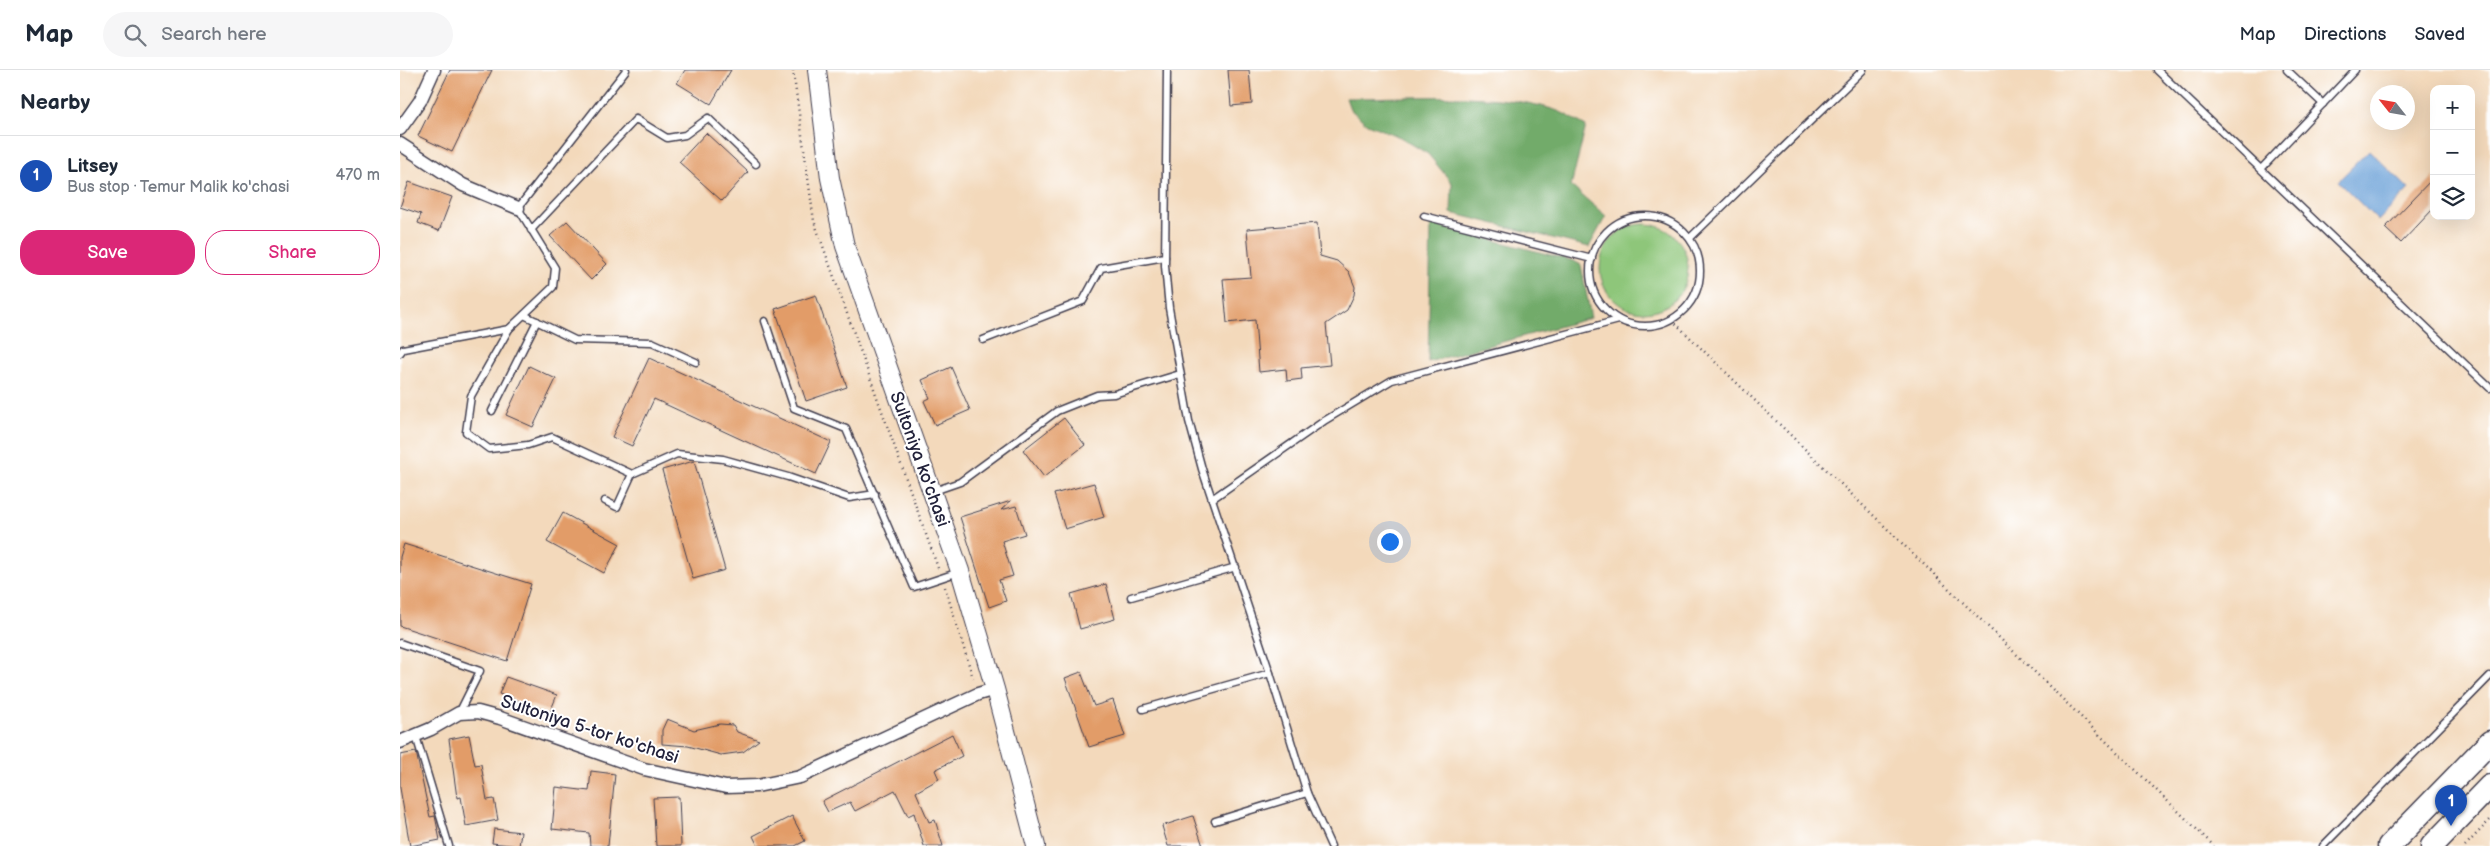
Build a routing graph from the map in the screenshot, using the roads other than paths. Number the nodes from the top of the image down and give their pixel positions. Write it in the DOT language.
graph roads {
  1 [pos="434,70"];
  2 [pos="626,70"];
  3 [pos="817,70"];
  4 [pos="1168,70"];
  5 [pos="1863,70"];
  6 [pos="2157,70"];
  7 [pos="2287,70"];
  8 [pos="2355,70"];
  9 [pos="2323,104"];
  10 [pos="400,129"];
  11 [pos="400,144"];
  12 [pos="756,164"];
  13 [pos="2262,168"];
  14 [pos="518,208"];
  15 [pos="1424,216"];
  16 [pos="531,230"];
  17 [pos="1690,238"];
  18 [pos="1165,258"];
  19 [pos="1592,259"];
  20 [pos="524,314"];
  21 [pos="1619,320"];
  22 [pos="537,321"];
  23 [pos="765,321"];
  24 [pos="509,329"];
  25 [pos="983,340"];
  26 [pos="400,353"];
  27 [pos="696,362"];
  28 [pos="1180,374"];
  29 [pos="2490,388"];
  30 [pos="492,411"];
  31 [pos="632,474"];
  32 [pos="932,492"];
  33 [pos="874,494"];
  34 [pos="1212,499"];
  35 [pos="605,501"];
  36 [pos="1236,567"];
  37 [pos="960,571"];
  38 [pos="1131,597"];
  39 [pos="400,643"];
  40 [pos="1270,673"];
  41 [pos="2490,676"];
  42 [pos="996,689"];
  43 [pos="1143,709"];
  44 [pos="458,713"];
  45 [pos="416,736"];
  46 [pos="400,742"];
  47 [pos="2490,742"];
  48 [pos="2490,786"];
  49 [pos="1307,793"];
  50 [pos="1215,821"];
  51 [pos="449,846"];
  52 [pos="1036,846"];
  53 [pos="1330,846"];
  54 [pos="2323,846"];
  55 [pos="2389,846"];
  56 [pos="2432,846"];
  1 -- 10 [label="street"];
  2 -- 14 [label="lane"];
  3 -- 32 [label="street, Sultoniya ko'chasi"];
  4 -- 18 [label="lane"];
  5 -- 17 [label="lane"];
  6 -- 13 [label="lane"];
  7 -- 9 [label="lane"];
  8 -- 9 [label="lane"];
  9 -- 13 [label="lane"];
  11 -- 14 [label="street"];
  12 -- 16 [label="lane"];
  13 -- 29 [label="lane"];
  14 -- 16 [label="lane"];
  15 -- 19 [label="lane"];
  16 -- 20 [label="lane"];
  17 -- 19 [label="lane"];
  17 -- 21 [label="lane"];
  18 -- 25 [label="lane"];
  18 -- 28 [label="lane"];
  19 -- 21 [label="lane"];
  20 -- 22 [label="lane"];
  20 -- 24 [label="lane"];
  21 -- 34 [label="lane"];
  22 -- 27 [label="lane"];
  22 -- 30 [label="lane"];
  23 -- 33 [label="lane"];
  24 -- 26 [label="lane"];
  24 -- 31 [label="lane"];
  28 -- 32 [label="lane"];
  28 -- 34 [label="lane"];
  31 -- 33 [label="lane"];
  31 -- 35 [label="lane"];
  32 -- 37 [label="street, Sultoniya ko'chasi"];
  33 -- 37 [label="lane"];
  34 -- 36 [label="lane"];
  36 -- 38 [label="lane"];
  36 -- 40 [label="lane"];
  37 -- 42 [label="street, Sultoniya ko'chasi"];
  39 -- 44 [label="lane"];
  40 -- 43 [label="lane"];
  40 -- 49 [label="lane"];
  41 -- 54 [label="lane"];
  42 -- 44 [label="street, Sultoniya 5-tor ko'chasi"];
  42 -- 52 [label="street, Sultoniya ko'chasi"];
  44 -- 45 [label="street, Sultoniya 5-tor ko'chasi"];
  45 -- 46 [label="street, Sultoniya 5-tor ko'chasi"];
  45 -- 51 [label="lane"];
  47 -- 55 [label="highway"];
  48 -- 56 [label="highway"];
  49 -- 50 [label="lane"];
  49 -- 53 [label="lane"];
}
